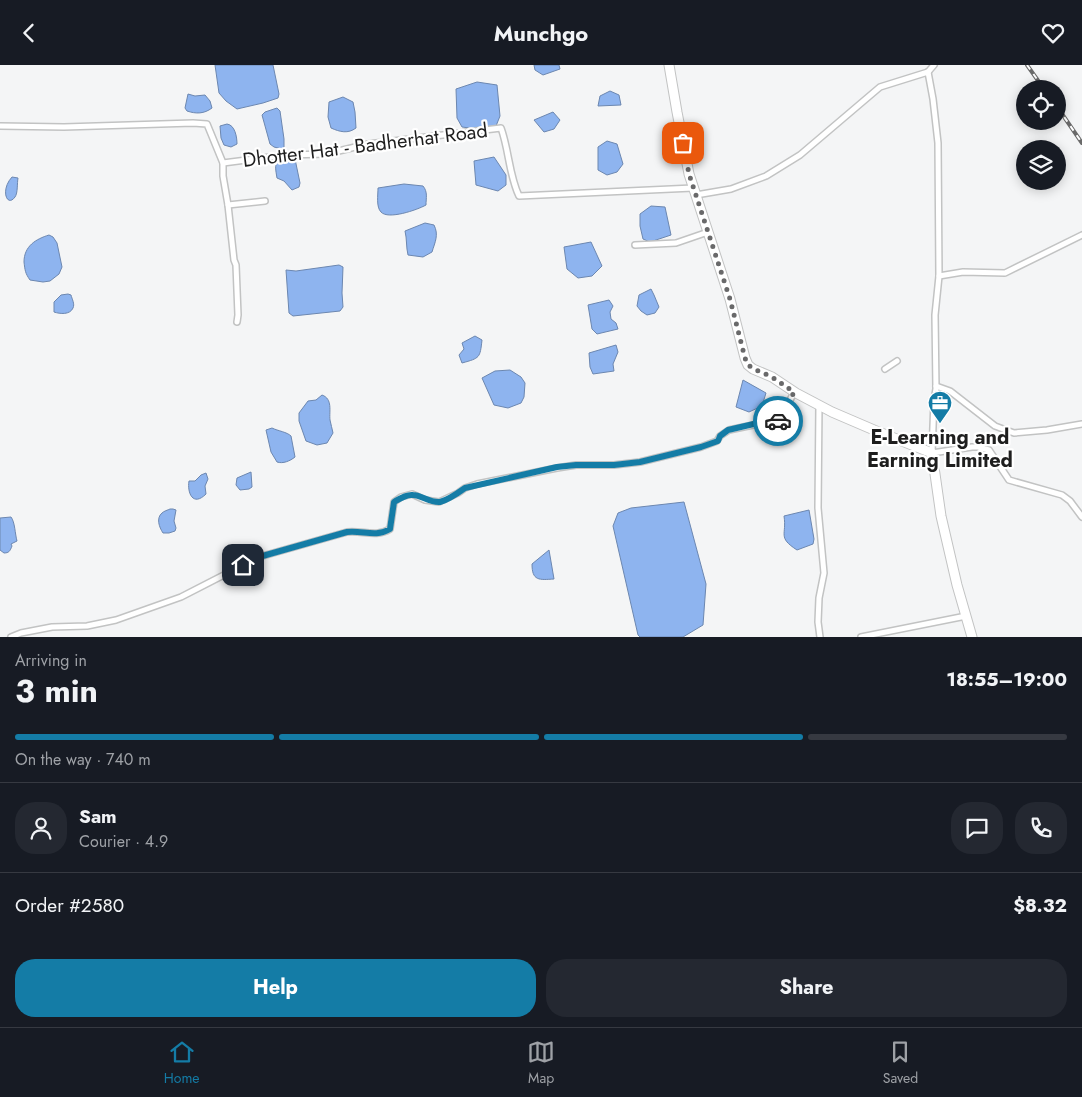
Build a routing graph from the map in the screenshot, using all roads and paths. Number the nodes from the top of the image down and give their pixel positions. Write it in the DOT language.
graph roads {
  1 [pos="669,65"];
  2 [pos="934,65"];
  3 [pos="928,72"];
  4 [pos="0,126"];
  5 [pos="223,163"];
  6 [pos="695,191"];
  7 [pos="265,201"];
  8 [pos="228,205"];
  9 [pos="708,232"];
  10 [pos="1082,235"];
  11 [pos="635,245"];
  12 [pos="940,276"];
  13 [pos="237,322"];
  14 [pos="897,361"];
  15 [pos="885,369"];
  16 [pos="936,388"];
  17 [pos="794,392"];
  18 [pos="819,405"];
  19 [pos="1082,424"];
  20 [pos="932,453"];
  21 [pos="1082,517"];
  22 [pos="966,616"];
  23 [pos="12,637"];
  24 [pos="820,637"];
  25 [pos="861,637"];
  26 [pos="972,637"];
  1 -- 6 [label="highway"];
  2 -- 3 [label="street"];
  3 -- 6 [label="street"];
  3 -- 12 [label="street"];
  4 -- 5 [label="street"];
  5 -- 6 [label="street, Dhotter Hat - Badherhat Road"];
  5 -- 8 [label="street"];
  6 -- 9 [label="highway"];
  7 -- 8 [label="street"];
  8 -- 13 [label="street"];
  9 -- 11 [label="street"];
  9 -- 17 [label="highway"];
  10 -- 12 [label="street"];
  12 -- 16 [label="street"];
  14 -- 15 [label="street"];
  16 -- 19 [label="street"];
  16 -- 20 [label="street"];
  17 -- 18 [label="highway"];
  17 -- 23 [label="street"];
  18 -- 20 [label="highway"];
  18 -- 24 [label="street"];
  20 -- 21 [label="street"];
  20 -- 22 [label="highway"];
  22 -- 25 [label="street"];
  22 -- 26 [label="highway"];
}
